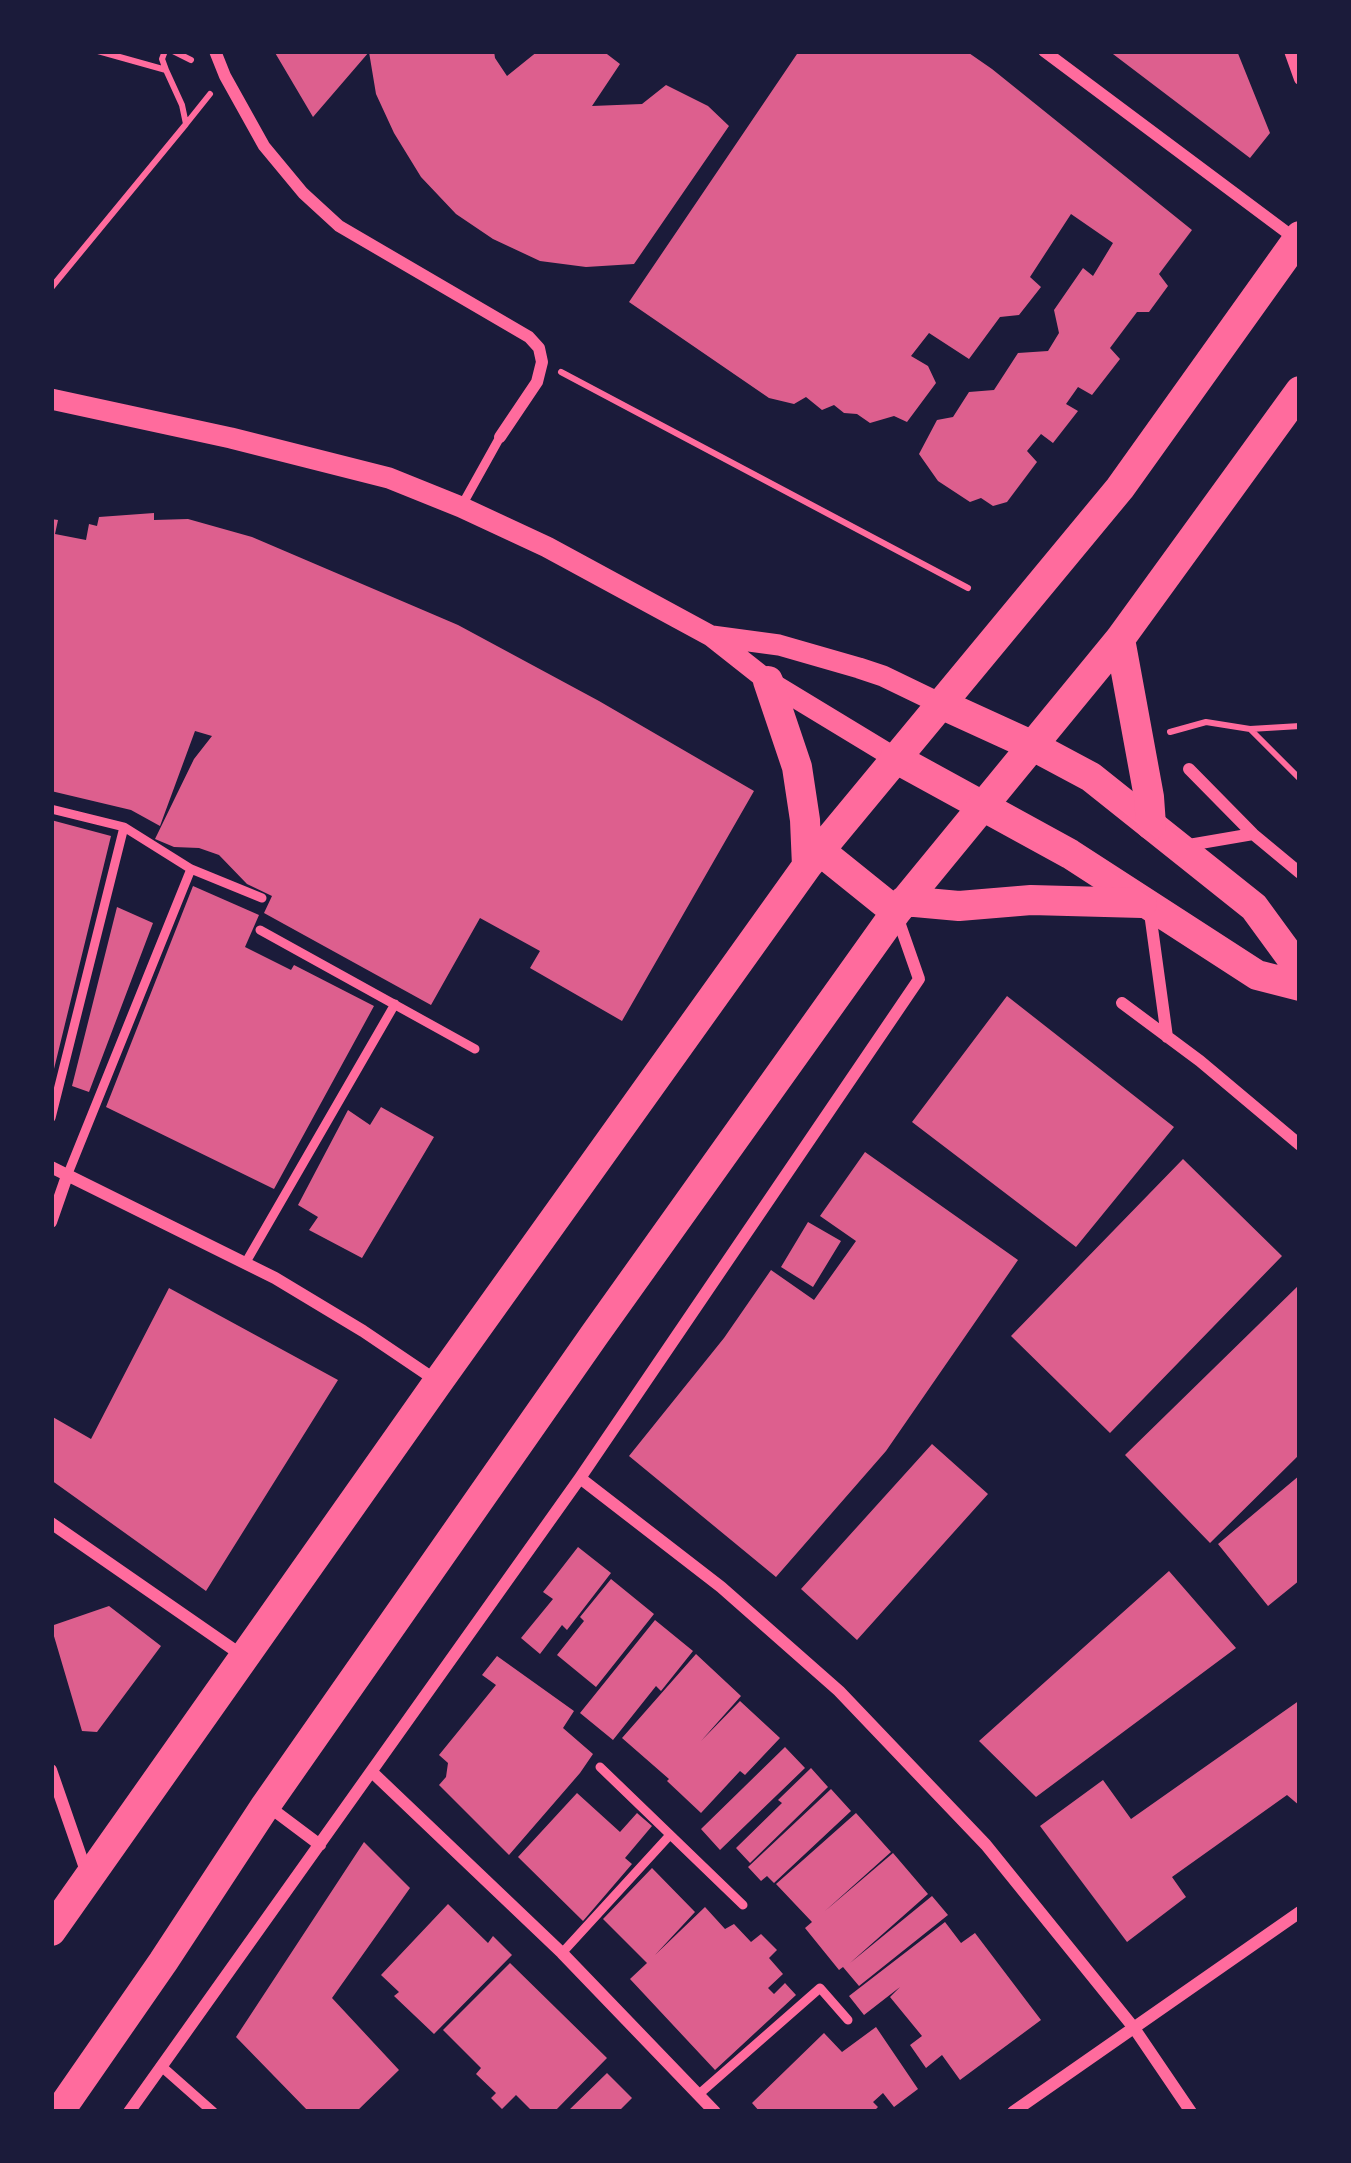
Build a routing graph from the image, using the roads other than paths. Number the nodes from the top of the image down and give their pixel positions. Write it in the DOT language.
graph roads {
  1 [pos="215,51"];
  2 [pos="1044,51"];
  3 [pos="1290,51"];
  4 [pos="1300,80"];
  5 [pos="1299,238"];
  6 [pos="1300,391"];
  7 [pos="51,399"];
  8 [pos="500,437"];
  9 [pos="461,507"];
  10 [pos="711,636"];
  11 [pos="1120,639"];
  12 [pos="768,681"];
  13 [pos="940,704"];
  14 [pos="1033,746"];
  15 [pos="895,758"];
  16 [pos="1189,769"];
  17 [pos="983,805"];
  18 [pos="51,809"];
  19 [pos="1151,825"];
  20 [pos="124,827"];
  21 [pos="1253,834"];
  22 [pos="1178,847"];
  23 [pos="813,858"];
  24 [pos="190,869"];
  25 [pos="1300,873"];
  26 [pos="262,898"];
  27 [pos="1146,905"];
  28 [pos="900,907"];
  29 [pos="260,930"];
  30 [pos="1300,970"];
  31 [pos="1300,986"];
  32 [pos="1122,1003"];
  33 [pos="395,1004"];
  34 [pos="1167,1036"];
  35 [pos="475,1049"];
  36 [pos="51,1118"];
  37 [pos="1300,1145"];
  38 [pos="51,1167"];
  39 [pos="67,1176"];
  40 [pos="51,1222"];
  41 [pos="246,1262"];
  42 [pos="438,1382"];
  43 [pos="580,1478"];
  44 [pos="51,1523"];
  45 [pos="244,1657"];
  46 [pos="600,1767"];
  47 [pos="51,1770"];
  48 [pos="372,1772"];
  49 [pos="266,1805"];
  50 [pos="670,1835"];
  51 [pos="320,1845"];
  52 [pos="88,1879"];
  53 [pos="743,1905"];
  54 [pos="1300,1912"];
  55 [pos="51,1931"];
  56 [pos="562,1953"];
  57 [pos="848,2020"];
  58 [pos="1134,2028"];
  59 [pos="161,2066"];
  60 [pos="698,2095"];
  61 [pos="59,2112"];
  62 [pos="129,2112"];
  63 [pos="213,2112"];
  64 [pos="715,2112"];
  65 [pos="1013,2112"];
  66 [pos="1191,2112"];
  1 -- 8 [label="street"];
  2 -- 5 [label="street"];
  3 -- 4 [label="street"];
  5 -- 13 [label="main road"];
  6 -- 11 [label="main road"];
  7 -- 9 [label="street"];
  8 -- 9 [label="lane"];
  9 -- 10 [label="street"];
  10 -- 12 [label="street"];
  10 -- 13 [label="street"];
  11 -- 14 [label="main road"];
  11 -- 19 [label="main road"];
  12 -- 15 [label="street"];
  12 -- 23 [label="main road"];
  13 -- 14 [label="main road"];
  13 -- 15 [label="main road"];
  14 -- 17 [label="main road"];
  14 -- 19 [label="main road"];
  15 -- 17 [label="main road"];
  15 -- 23 [label="main road"];
  16 -- 21 [label="street"];
  17 -- 27 [label="main road"];
  17 -- 28 [label="main road"];
  18 -- 20 [label="lane"];
  19 -- 22 [label="main road"];
  20 -- 24 [label="lane"];
  20 -- 36 [label="lane"];
  21 -- 22 [label="street"];
  21 -- 25 [label="street"];
  22 -- 30 [label="main road"];
  23 -- 28 [label="main road"];
  23 -- 42 [label="main road"];
  24 -- 26 [label="lane"];
  24 -- 39 [label="lane"];
  27 -- 28 [label="main road"];
  27 -- 31 [label="main road"];
  27 -- 34 [label="street"];
  28 -- 43 [label="street"];
  28 -- 49 [label="main road"];
  29 -- 33 [label="lane"];
  32 -- 34 [label="street"];
  33 -- 35 [label="lane"];
  33 -- 41 [label="lane"];
  34 -- 37 [label="street"];
  38 -- 39 [label="street"];
  39 -- 40 [label="street"];
  39 -- 41 [label="street"];
  41 -- 42 [label="street"];
  42 -- 45 [label="main road"];
  43 -- 48 [label="street"];
  43 -- 58 [label="street"];
  44 -- 45 [label="street"];
  45 -- 52 [label="main road"];
  46 -- 50 [label="lane"];
  47 -- 52 [label="street"];
  48 -- 51 [label="street"];
  48 -- 56 [label="street"];
  49 -- 51 [label="street"];
  49 -- 61 [label="main road"];
  50 -- 53 [label="lane"];
  50 -- 56 [label="lane"];
  51 -- 59 [label="street"];
  52 -- 55 [label="main road"];
  54 -- 58 [label="street"];
  56 -- 60 [label="street"];
  57 -- 60 [label="lane"];
  58 -- 65 [label="street"];
  58 -- 66 [label="street"];
  59 -- 62 [label="street"];
  59 -- 63 [label="street"];
  60 -- 64 [label="street"];
}
